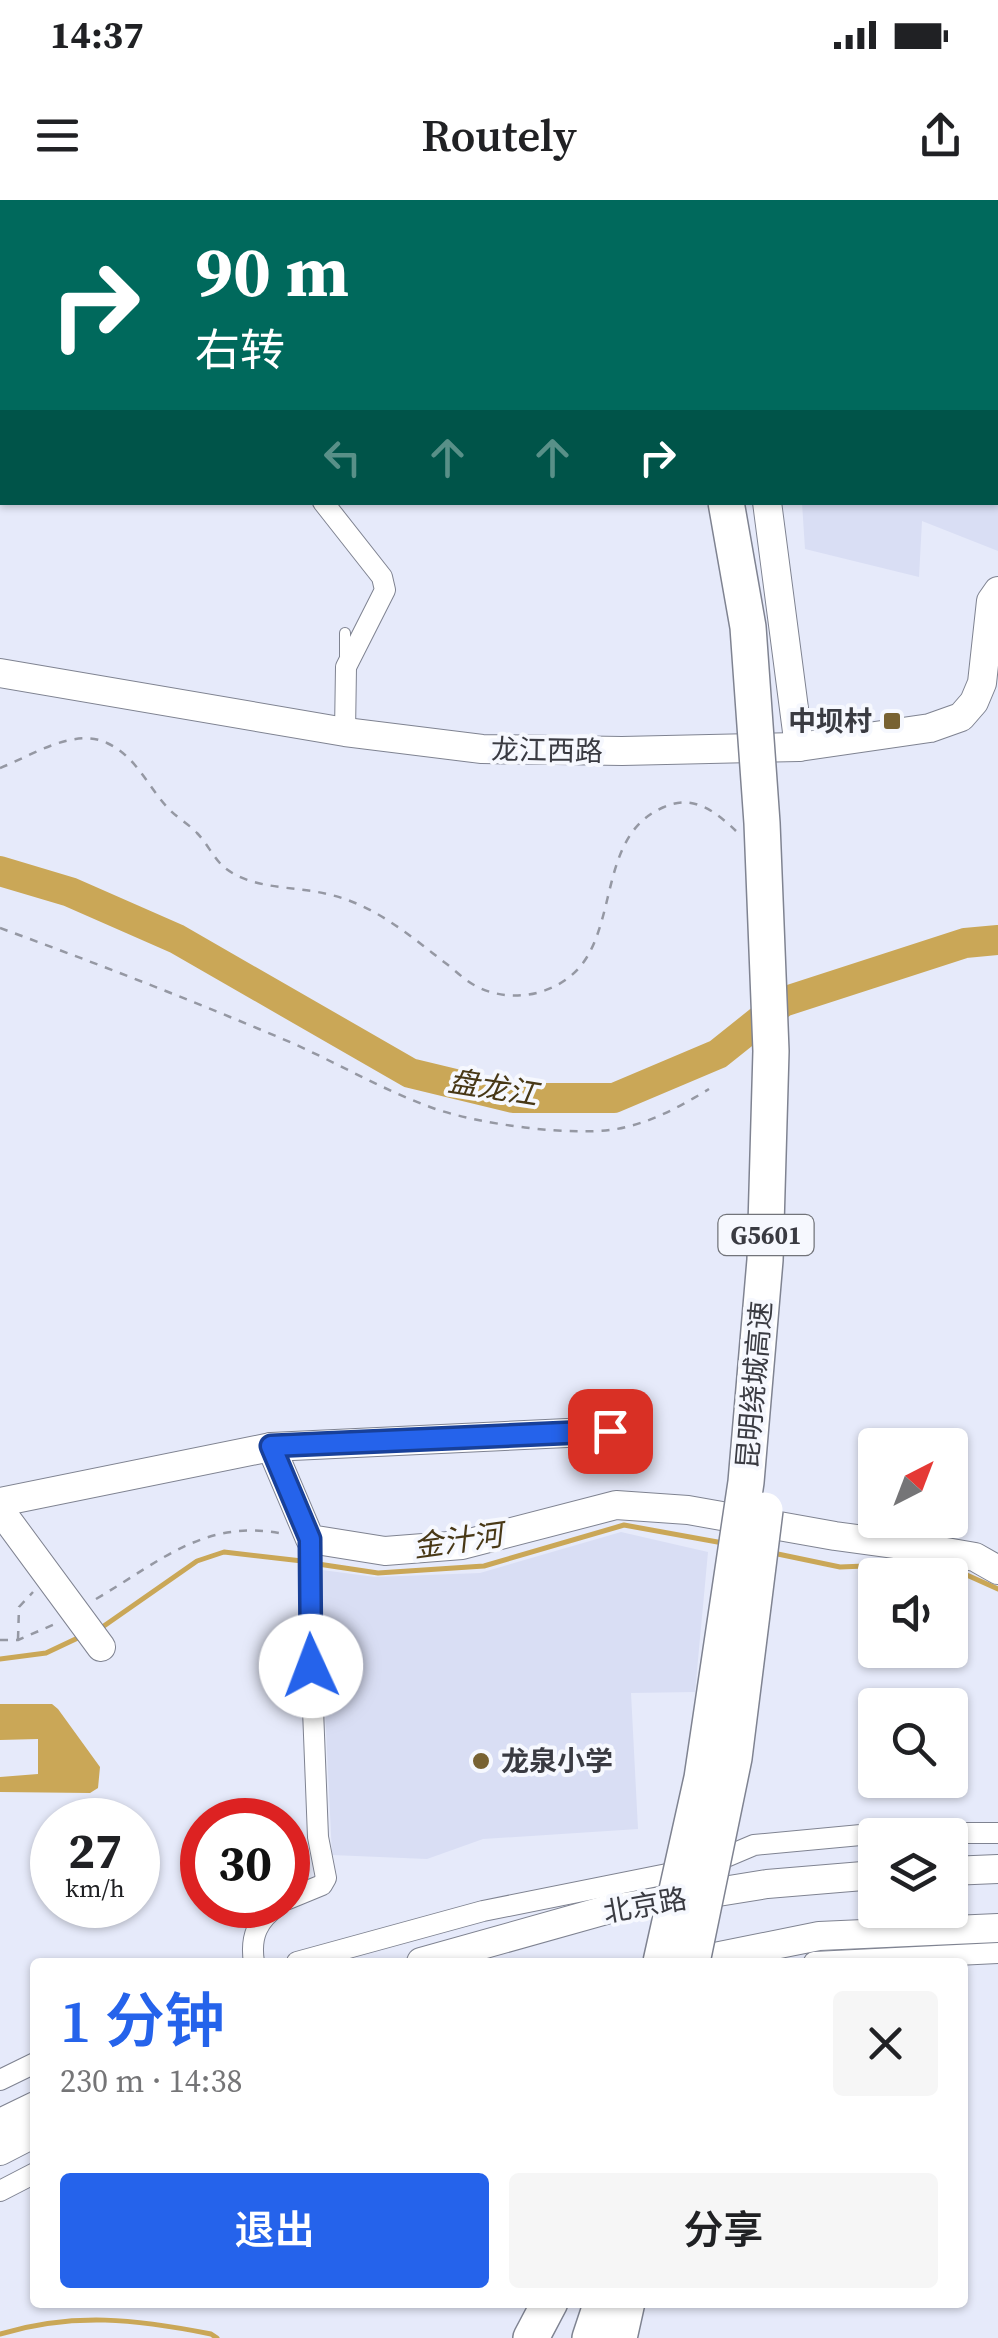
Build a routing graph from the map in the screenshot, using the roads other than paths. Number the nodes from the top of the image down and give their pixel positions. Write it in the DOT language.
graph roads {
  1 [pos="324,505"];
  2 [pos="727,505"];
  3 [pos="744,505"];
  4 [pos="768,505"];
  5 [pos="998,591"];
  6 [pos="344,633"];
  7 [pos="346,667"];
  8 [pos="0,673"];
  9 [pos="344,732"];
  10 [pos="799,747"];
  11 [pos="610,1431"];
  12 [pos="271,1446"];
  13 [pos="0,1502"];
  14 [pos="0,1510"];
  15 [pos="310,1539"];
  16 [pos="998,1570"];
  17 [pos="101,1647"];
  18 [pos="998,1833"];
  19 [pos="998,1869"];
  20 [pos="968,1870"];
  21 [pos="858,1876"];
  22 [pos="310,1889"];
  23 [pos="256,1928"];
  24 [pos="998,1928"];
  25 [pos="998,1952"];
  26 [pos="254,1958"];
  27 [pos="312,1958"];
  28 [pos="435,1958"];
  29 [pos="662,1958"];
  30 [pos="692,1958"];
  31 [pos="711,1958"];
  32 [pos="888,1958"];
  33 [pos="30,2066"];
  34 [pos="0,2080"];
  35 [pos="30,2108"];
  36 [pos="0,2123"];
  37 [pos="30,2135"];
  38 [pos="0,2150"];
  39 [pos="30,2175"];
  40 [pos="0,2190"];
  41 [pos="547,2308"];
  42 [pos="562,2308"];
  43 [pos="600,2308"];
  44 [pos="626,2308"];
  45 [pos="531,2338"];
  46 [pos="552,2338"];
  47 [pos="590,2338"];
  48 [pos="619,2338"];
  1 -- 7 [label="street"];
  2 -- 29 [label="highway, 昆明绕城高速 / G5601, bridge"];
  3 -- 30 [label="highway, 昆明绕城高速 / G5601, bridge"];
  4 -- 10 [label="street"];
  5 -- 10 [label="street, 龙江西路"];
  6 -- 7 [label="lane"];
  7 -- 9 [label="street"];
  8 -- 9 [label="street, 龙江西路"];
  9 -- 10 [label="street, 龙江西路"];
  11 -- 12 [label="street"];
  12 -- 13 [label="street"];
  12 -- 15 [label="street"];
  14 -- 17 [label="street"];
  15 -- 16 [label="street"];
  15 -- 22 [label="street"];
  18 -- 27 [label="street"];
  19 -- 20 [label="street"];
  21 -- 28 [label="street, 北京路"];
  23 -- 26 [label="street"];
  24 -- 31 [label="street"];
  25 -- 32 [label="street"];
  33 -- 34 [label="street"];
  35 -- 36 [label="street"];
  37 -- 38 [label="street"];
  39 -- 40 [label="street"];
  41 -- 45 [label="highway"];
  42 -- 46 [label="highway"];
  43 -- 47 [label="highway"];
  44 -- 48 [label="highway"];
}
